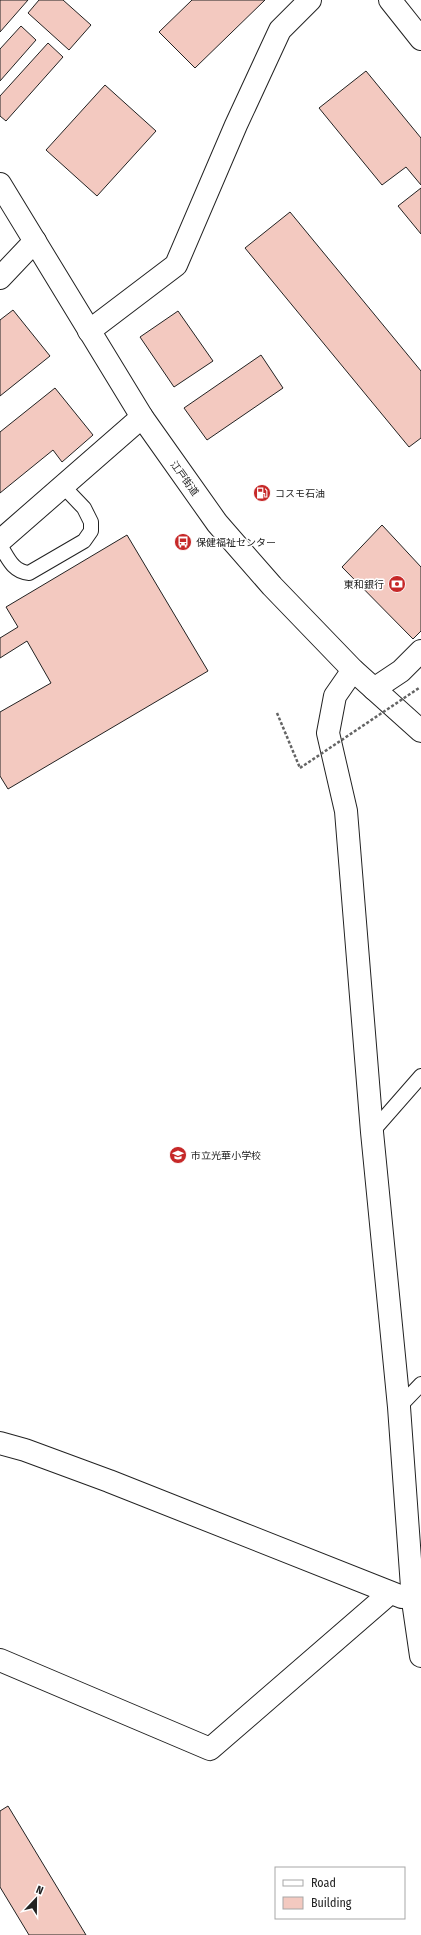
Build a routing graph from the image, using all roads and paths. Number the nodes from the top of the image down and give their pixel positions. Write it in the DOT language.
graph roads {
  1 [pos="310,0"];
  2 [pos="390,0"];
  3 [pos="421,39"];
  4 [pos="0,184"];
  5 [pos="35,241"];
  6 [pos="0,278"];
  7 [pos="89,331"];
  8 [pos="142,417"];
  9 [pos="63,486"];
  10 [pos="0,541"];
  11 [pos="0,546"];
  12 [pos="421,651"];
  13 [pos="352,670"];
  14 [pos="419,688"];
  15 [pos="374,689"];
  16 [pos="277,713"];
  17 [pos="421,731"];
  18 [pos="421,1076"];
  19 [pos="372,1132"];
  20 [pos="421,1384"];
  21 [pos="399,1407"];
  22 [pos="0,1443"];
  23 [pos="390,1593"];
  24 [pos="417,1603"];
  25 [pos="421,1656"];
  26 [pos="0,1660"];
  1 -- 7 [label="street"];
  2 -- 3 [label="street"];
  4 -- 5 [label="street, 江戸街道"];
  5 -- 6 [label="street"];
  5 -- 7 [label="street, 江戸街道"];
  7 -- 8 [label="street, 江戸街道"];
  8 -- 9 [label="street"];
  8 -- 13 [label="street, 江戸街道"];
  9 -- 10 [label="street"];
  9 -- 11 [label="lane"];
  12 -- 15 [label="street"];
  13 -- 15 [label="street, 江戸街道"];
  13 -- 19 [label="street"];
  14 -- 16 [label="path, bridge"];
  15 -- 17 [label="street, 江戸街道"];
  18 -- 19 [label="lane"];
  19 -- 21 [label="street"];
  20 -- 21 [label="lane"];
  21 -- 24 [label="street"];
  22 -- 23 [label="street"];
  23 -- 24 [label="street"];
  23 -- 26 [label="street"];
  24 -- 25 [label="street"];
}
